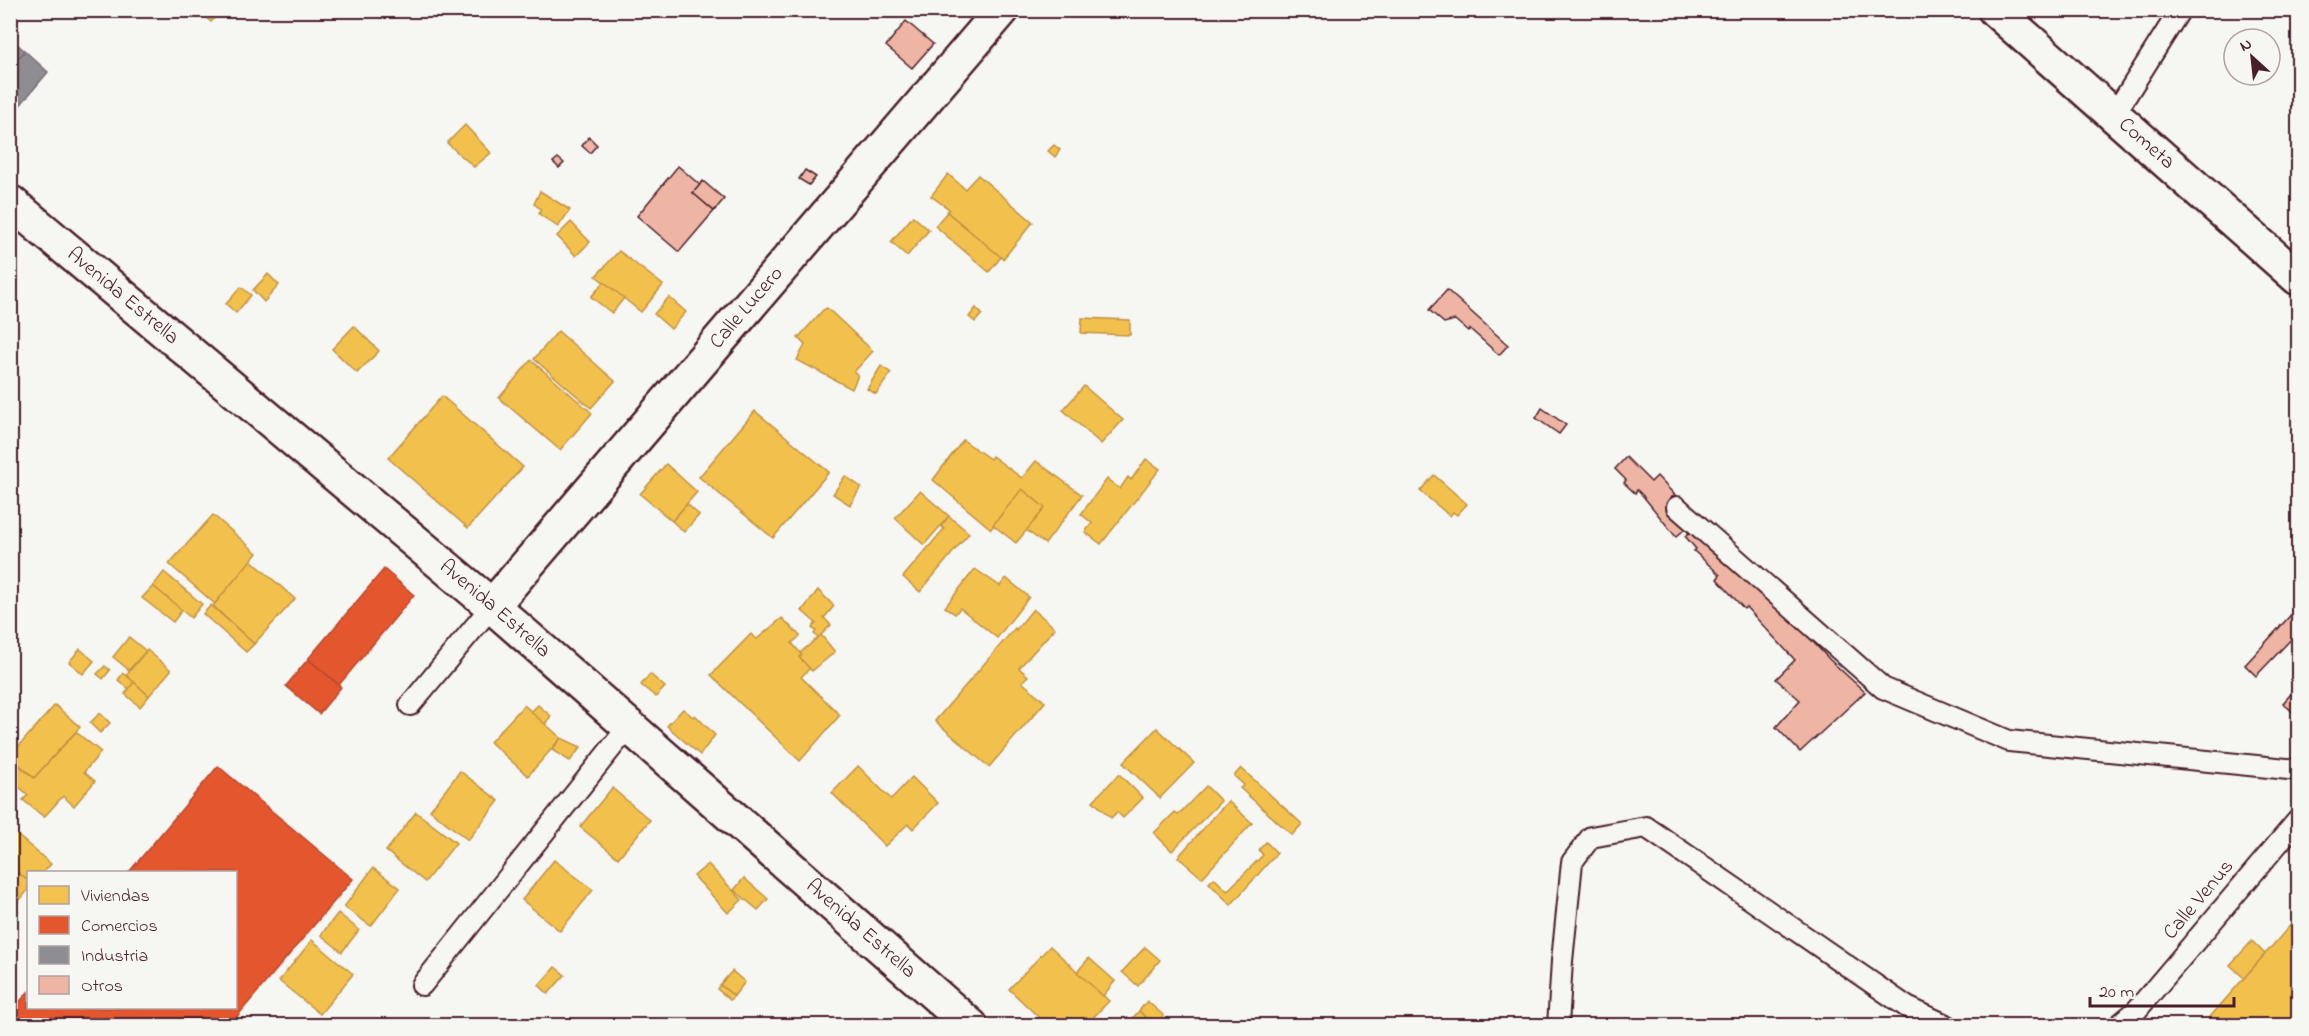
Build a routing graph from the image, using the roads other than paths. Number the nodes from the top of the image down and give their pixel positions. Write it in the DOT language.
graph roads {
  1 [pos="1002,10"];
  2 [pos="1995,10"];
  3 [pos="2181,10"];
  4 [pos="2114,115"];
  5 [pos="10,202"];
  6 [pos="2298,278"];
  7 [pos="1677,507"];
  8 [pos="492,606"];
  9 [pos="410,705"];
  10 [pos="628,726"];
  11 [pos="2298,770"];
  12 [pos="2298,820"];
  13 [pos="422,984"];
  14 [pos="971,1026"];
  15 [pos="1558,1026"];
  16 [pos="1948,1026"];
  17 [pos="2118,1026"];
  1 -- 8 [label="street, Calle Lucero"];
  2 -- 4 [label="street, Cometa"];
  3 -- 4 [label="lane"];
  4 -- 6 [label="street, Cometa"];
  5 -- 8 [label="street, Avenida Estrella"];
  7 -- 11 [label="lane"];
  8 -- 9 [label="lane"];
  8 -- 10 [label="street, Avenida Estrella"];
  10 -- 13 [label="lane"];
  10 -- 14 [label="street, Avenida Estrella"];
  12 -- 17 [label="lane, Calle Venus"];
  15 -- 16 [label="lane"];
}
